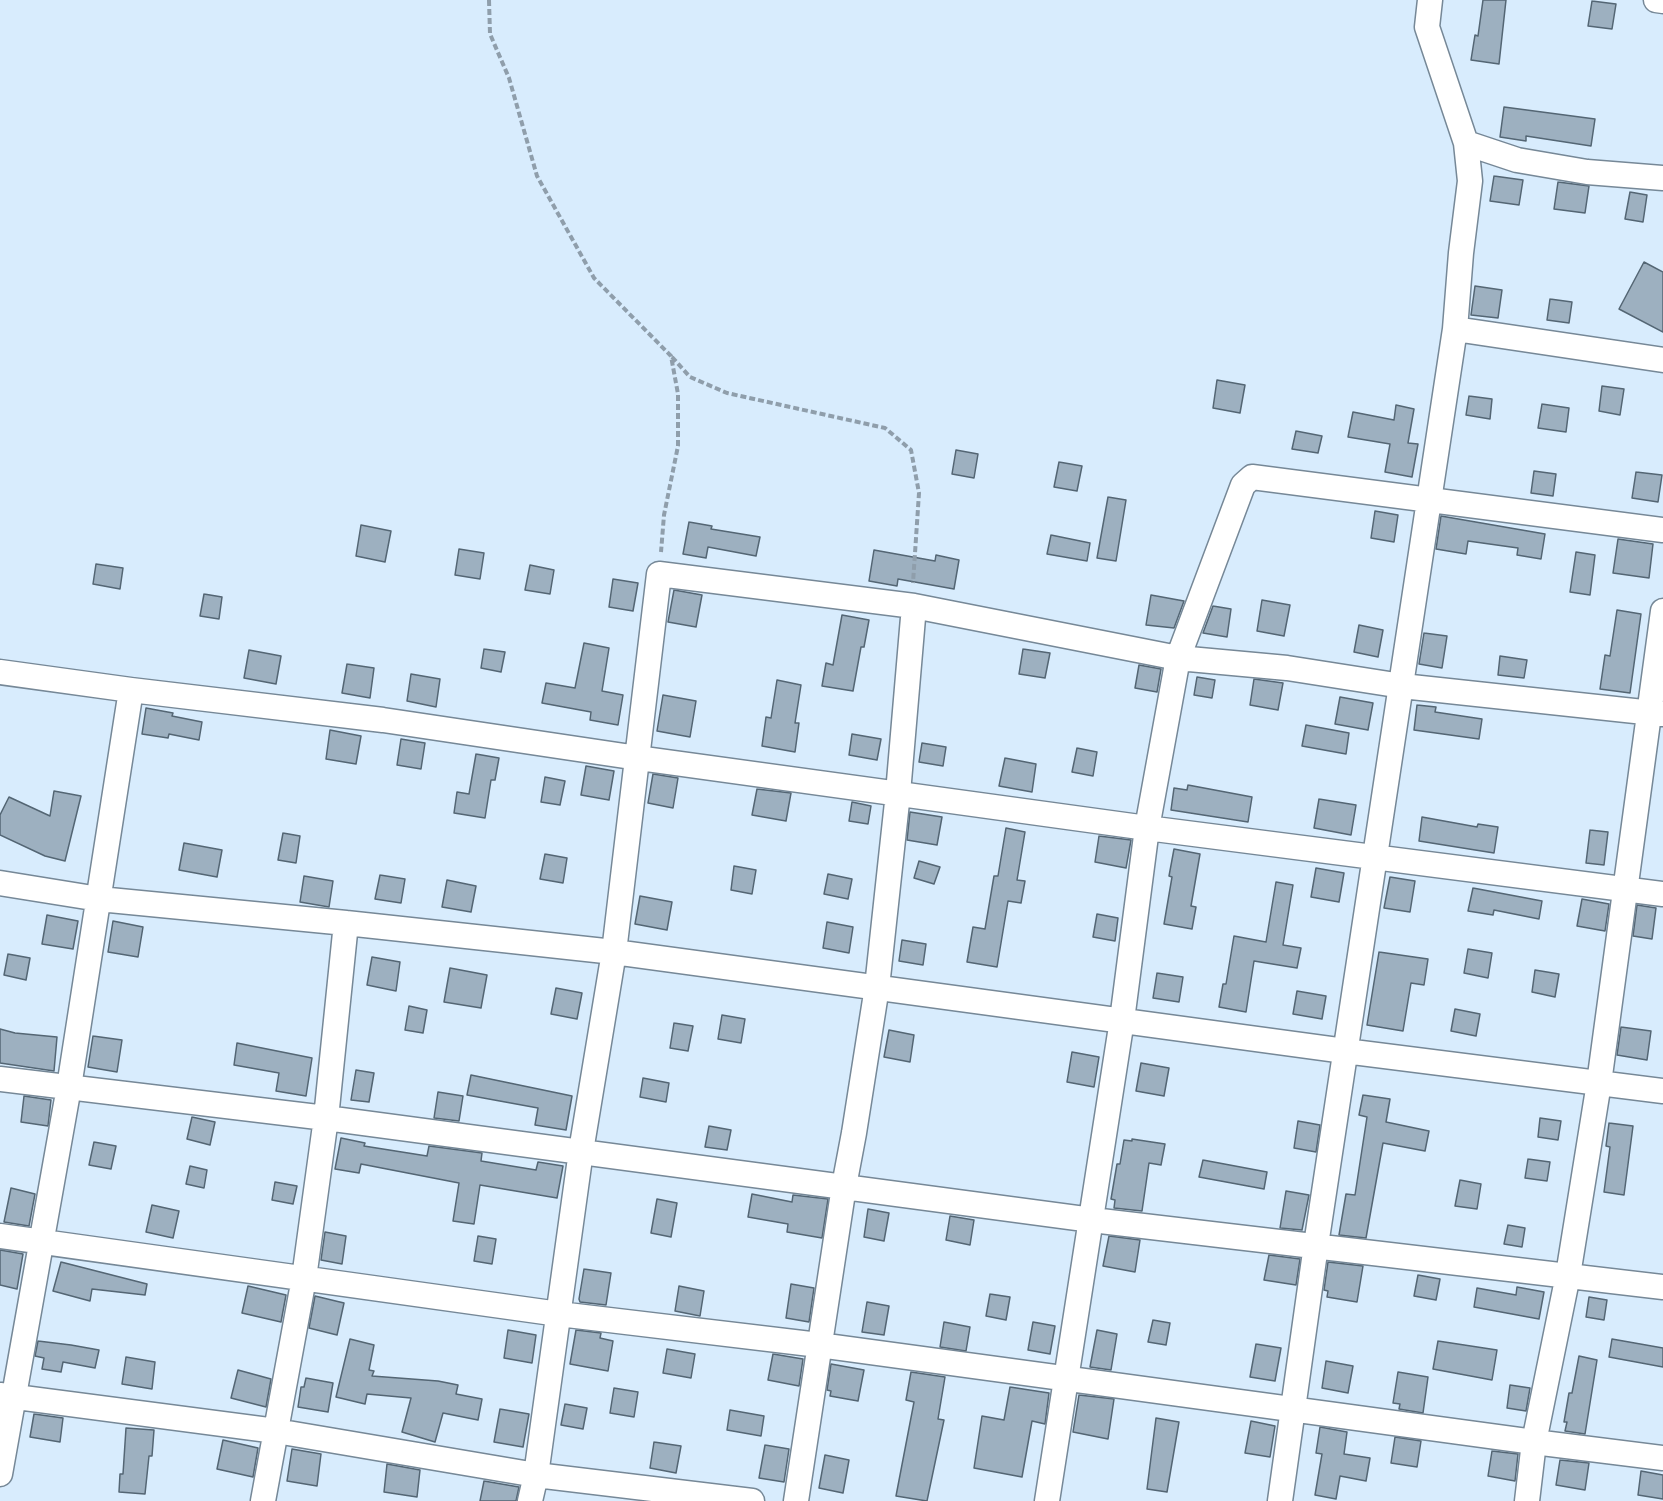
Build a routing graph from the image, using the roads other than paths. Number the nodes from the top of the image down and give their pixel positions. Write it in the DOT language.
graph roads {
  1 [pos="1430,0"];
  2 [pos="1656,0"];
  3 [pos="1663,1"];
  4 [pos="1466,143"];
  5 [pos="1663,178"];
  6 [pos="1455,328"];
  7 [pos="1663,360"];
  8 [pos="1430,499"];
  9 [pos="1663,530"];
  10 [pos="914,606"];
  11 [pos="1663,611"];
  12 [pos="1178,658"];
  13 [pos="0,672"];
  14 [pos="1402,686"];
  15 [pos="131,690"];
  16 [pos="1656,713"];
  17 [pos="638,758"];
  18 [pos="898,793"];
  19 [pos="1147,828"];
  20 [pos="1375,858"];
  21 [pos="0,884"];
  22 [pos="1626,890"];
  23 [pos="1663,894"];
  24 [pos="99,899"];
  25 [pos="346,923"];
  26 [pos="614,952"];
  27 [pos="877,987"];
  28 [pos="1122,1020"];
  29 [pos="1345,1052"];
  30 [pos="0,1079"];
  31 [pos="1599,1083"];
  32 [pos="69,1087"];
  33 [pos="1663,1091"];
  34 [pos="326,1118"];
  35 [pos="581,1151"];
  36 [pos="844,1186"];
  37 [pos="1092,1220"];
  38 [pos="0,1236"];
  39 [pos="42,1243"];
  40 [pos="1316,1245"];
  41 [pos="1568,1275"];
  42 [pos="304,1278"];
  43 [pos="1663,1287"];
  44 [pos="559,1314"];
  45 [pos="819,1345"];
  46 [pos="1067,1379"];
  47 [pos="7,1396"];
  48 [pos="1292,1409"];
  49 [pos="276,1431"];
  50 [pos="1534,1442"];
  51 [pos="1663,1458"];
  52 [pos="0,1474"];
  53 [pos="536,1474"];
  54 [pos="263,1501"];
  55 [pos="530,1501"];
  56 [pos="752,1501"];
  57 [pos="796,1501"];
  58 [pos="1047,1501"];
  59 [pos="1280,1501"];
  60 [pos="1527,1501"];
  1 -- 4 [label="street"];
  2 -- 3 [label="street"];
  4 -- 5 [label="street"];
  4 -- 6 [label="street"];
  6 -- 7 [label="street"];
  6 -- 8 [label="street"];
  8 -- 9 [label="street"];
  8 -- 12 [label="street"];
  8 -- 14 [label="street"];
  10 -- 12 [label="street"];
  10 -- 17 [label="street"];
  10 -- 18 [label="street"];
  11 -- 16 [label="street"];
  12 -- 14 [label="street"];
  12 -- 19 [label="street"];
  13 -- 15 [label="street"];
  14 -- 16 [label="street"];
  14 -- 20 [label="street"];
  15 -- 17 [label="street"];
  15 -- 24 [label="street"];
  16 -- 22 [label="street"];
  17 -- 18 [label="street"];
  17 -- 26 [label="street"];
  18 -- 19 [label="street"];
  18 -- 27 [label="street"];
  19 -- 20 [label="street"];
  19 -- 28 [label="street"];
  20 -- 22 [label="street"];
  20 -- 29 [label="street"];
  21 -- 24 [label="street"];
  22 -- 23 [label="street"];
  22 -- 31 [label="street"];
  24 -- 25 [label="street"];
  24 -- 32 [label="street"];
  25 -- 26 [label="street"];
  25 -- 34 [label="street"];
  26 -- 27 [label="street"];
  26 -- 35 [label="street"];
  27 -- 28 [label="street"];
  27 -- 36 [label="street"];
  28 -- 29 [label="street"];
  28 -- 37 [label="street"];
  29 -- 31 [label="street"];
  29 -- 40 [label="street"];
  30 -- 32 [label="street"];
  31 -- 33 [label="street"];
  31 -- 41 [label="street"];
  32 -- 34 [label="street"];
  32 -- 39 [label="street"];
  34 -- 35 [label="street"];
  34 -- 42 [label="street"];
  35 -- 36 [label="street"];
  35 -- 44 [label="street"];
  36 -- 37 [label="street"];
  36 -- 45 [label="street"];
  37 -- 40 [label="street"];
  37 -- 46 [label="street"];
  38 -- 39 [label="street"];
  39 -- 42 [label="street"];
  39 -- 47 [label="street"];
  40 -- 41 [label="street"];
  40 -- 48 [label="street"];
  41 -- 43 [label="street"];
  41 -- 50 [label="street"];
  42 -- 44 [label="street"];
  42 -- 49 [label="street"];
  44 -- 45 [label="street"];
  44 -- 53 [label="street"];
  45 -- 46 [label="street"];
  45 -- 57 [label="street"];
  46 -- 48 [label="street"];
  46 -- 58 [label="street"];
  47 -- 49 [label="street"];
  47 -- 52 [label="street"];
  48 -- 50 [label="street"];
  48 -- 59 [label="street"];
  49 -- 53 [label="street"];
  49 -- 54 [label="street"];
  50 -- 51 [label="street"];
  50 -- 60 [label="street"];
  53 -- 55 [label="street"];
  53 -- 56 [label="street"];
}
